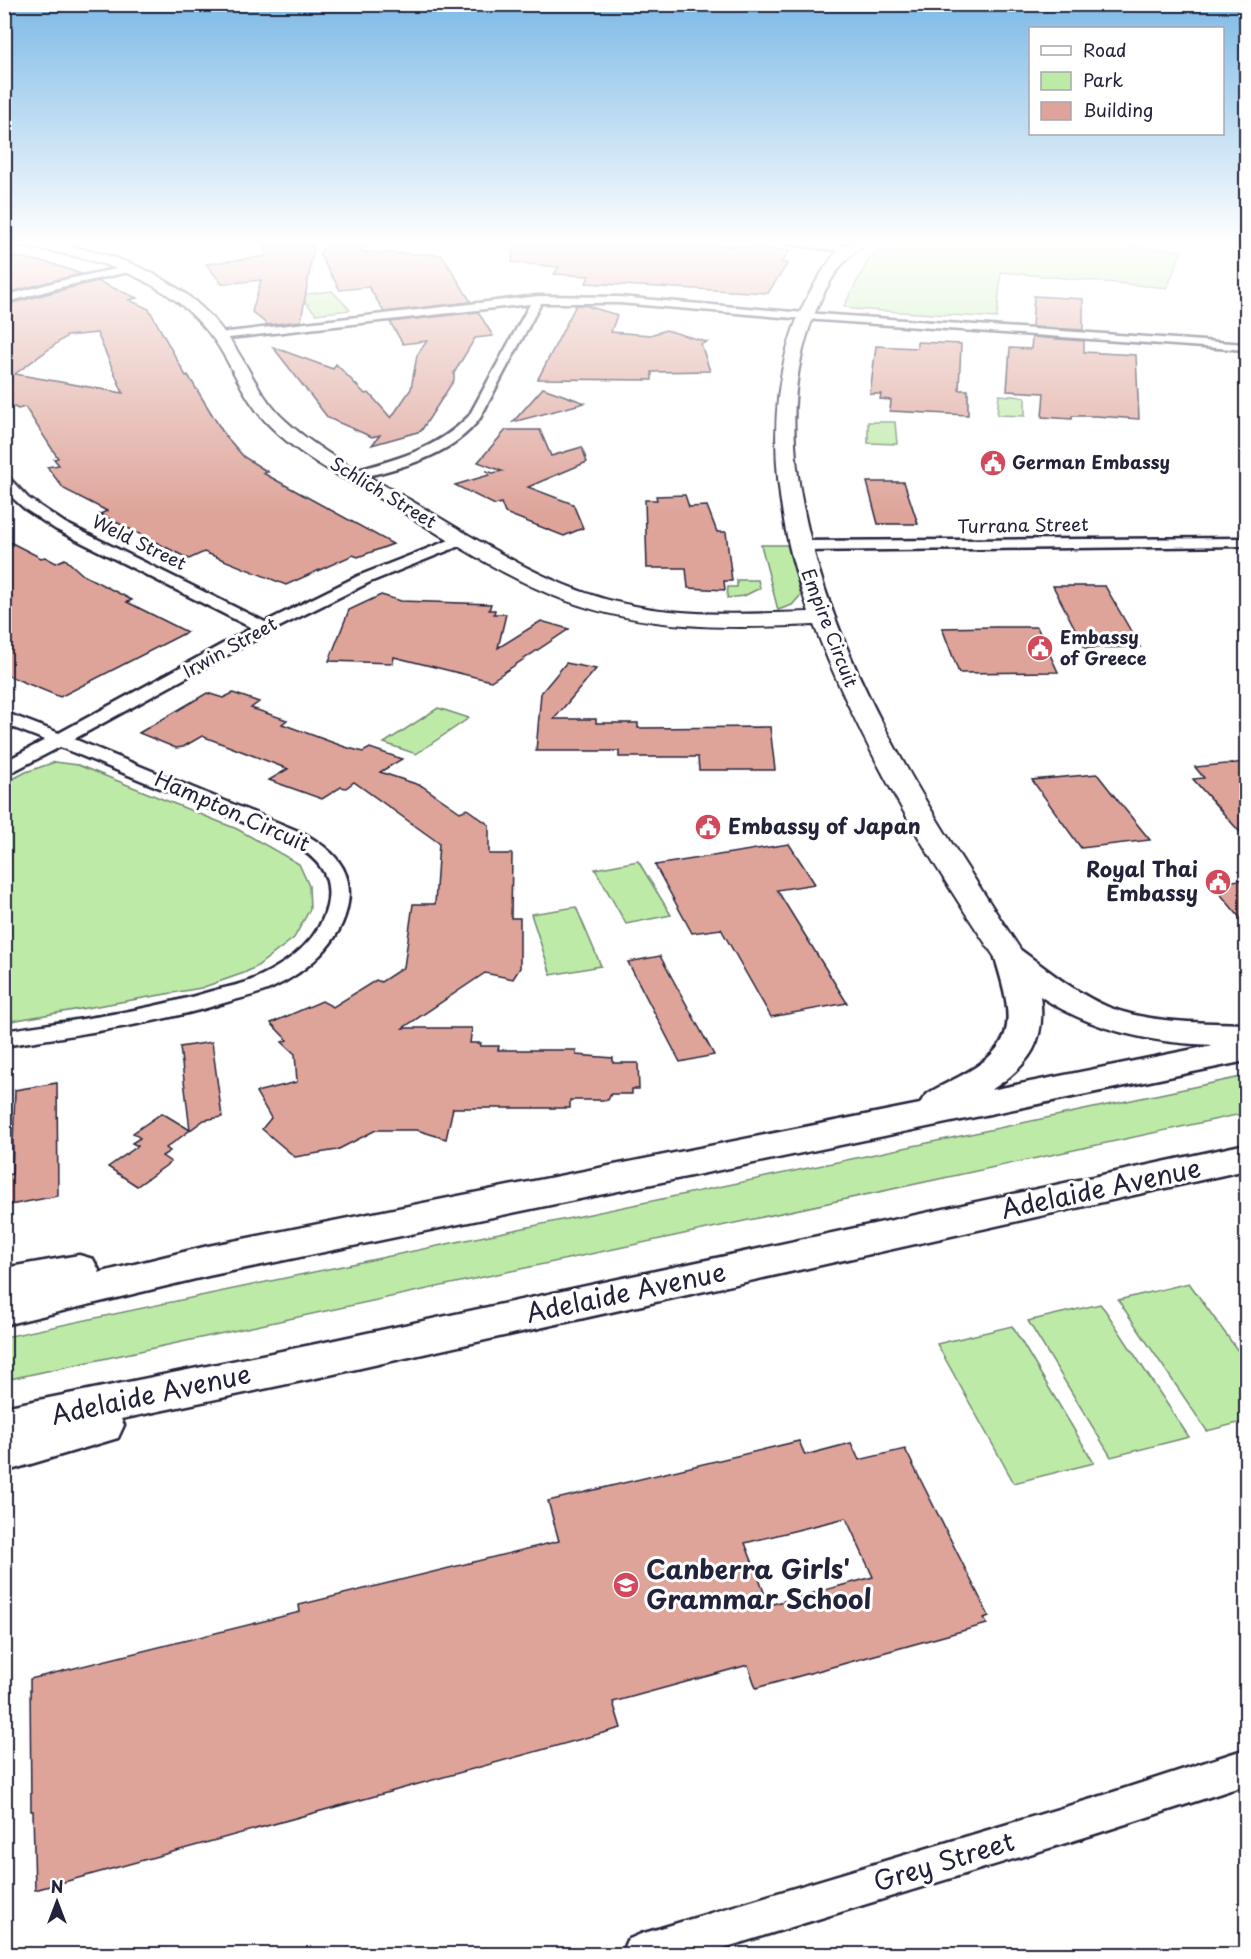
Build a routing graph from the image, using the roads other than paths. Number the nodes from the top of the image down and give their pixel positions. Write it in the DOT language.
graph roads {
  1 [pos="217,332"];
  2 [pos="251,332"];
  3 [pos="520,332"];
  4 [pos="801,332"];
  5 [pos="1047,332"];
  6 [pos="220,336"];
  7 [pos="1246,346"];
  8 [pos="355,475"];
  9 [pos="4,481"];
  10 [pos="462,540"];
  11 [pos="1246,542"];
  12 [pos="800,546"];
  13 [pos="824,618"];
  14 [pos="265,628"];
  15 [pos="4,717"];
  16 [pos="62,739"];
  17 [pos="4,770"];
  18 [pos="1011,958"];
  19 [pos="1246,1035"];
  20 [pos="4,1039"];
  21 [pos="1246,1050"];
  22 [pos="907,1120"];
  23 [pos="1246,1157"];
  24 [pos="208,1261"];
  25 [pos="4,1284"];
  26 [pos="4,1309"];
  27 [pos="316,1361"];
  28 [pos="4,1425"];
  29 [pos="4,1453"];
  30 [pos="1246,1767"];
  31 [pos="641,1954"];
  1 -- 6 [label="street, Schlich Street"];
  2 -- 6 [label="street"];
  3 -- 8 [label="street"];
  4 -- 12 [label="street, Empire Circuit"];
  5 -- 7 [label="street"];
  6 -- 8 [label="street, Schlich Street"];
  8 -- 10 [label="street, Schlich Street"];
  9 -- 14 [label="street, Weld Street"];
  10 -- 13 [label="street, Schlich Street"];
  10 -- 14 [label="street, Irwin Street"];
  11 -- 12 [label="street, Turrana Street"];
  12 -- 13 [label="street, Empire Circuit"];
  13 -- 18 [label="street, Empire Circuit"];
  14 -- 16 [label="street, Irwin Street"];
  15 -- 16 [label="street, Hampton Circuit"];
  16 -- 17 [label="street, Irwin Street"];
  16 -- 20 [label="street, Hampton Circuit"];
  18 -- 19 [label="highway"];
  18 -- 22 [label="highway"];
  21 -- 22 [label="highway"];
  22 -- 24 [label="highway"];
  23 -- 27 [label="highway, Adelaide Avenue"];
  24 -- 25 [label="highway"];
  24 -- 26 [label="highway"];
  27 -- 28 [label="highway, Adelaide Avenue"];
  27 -- 29 [label="highway"];
  30 -- 31 [label="street, Grey Street"];
}
